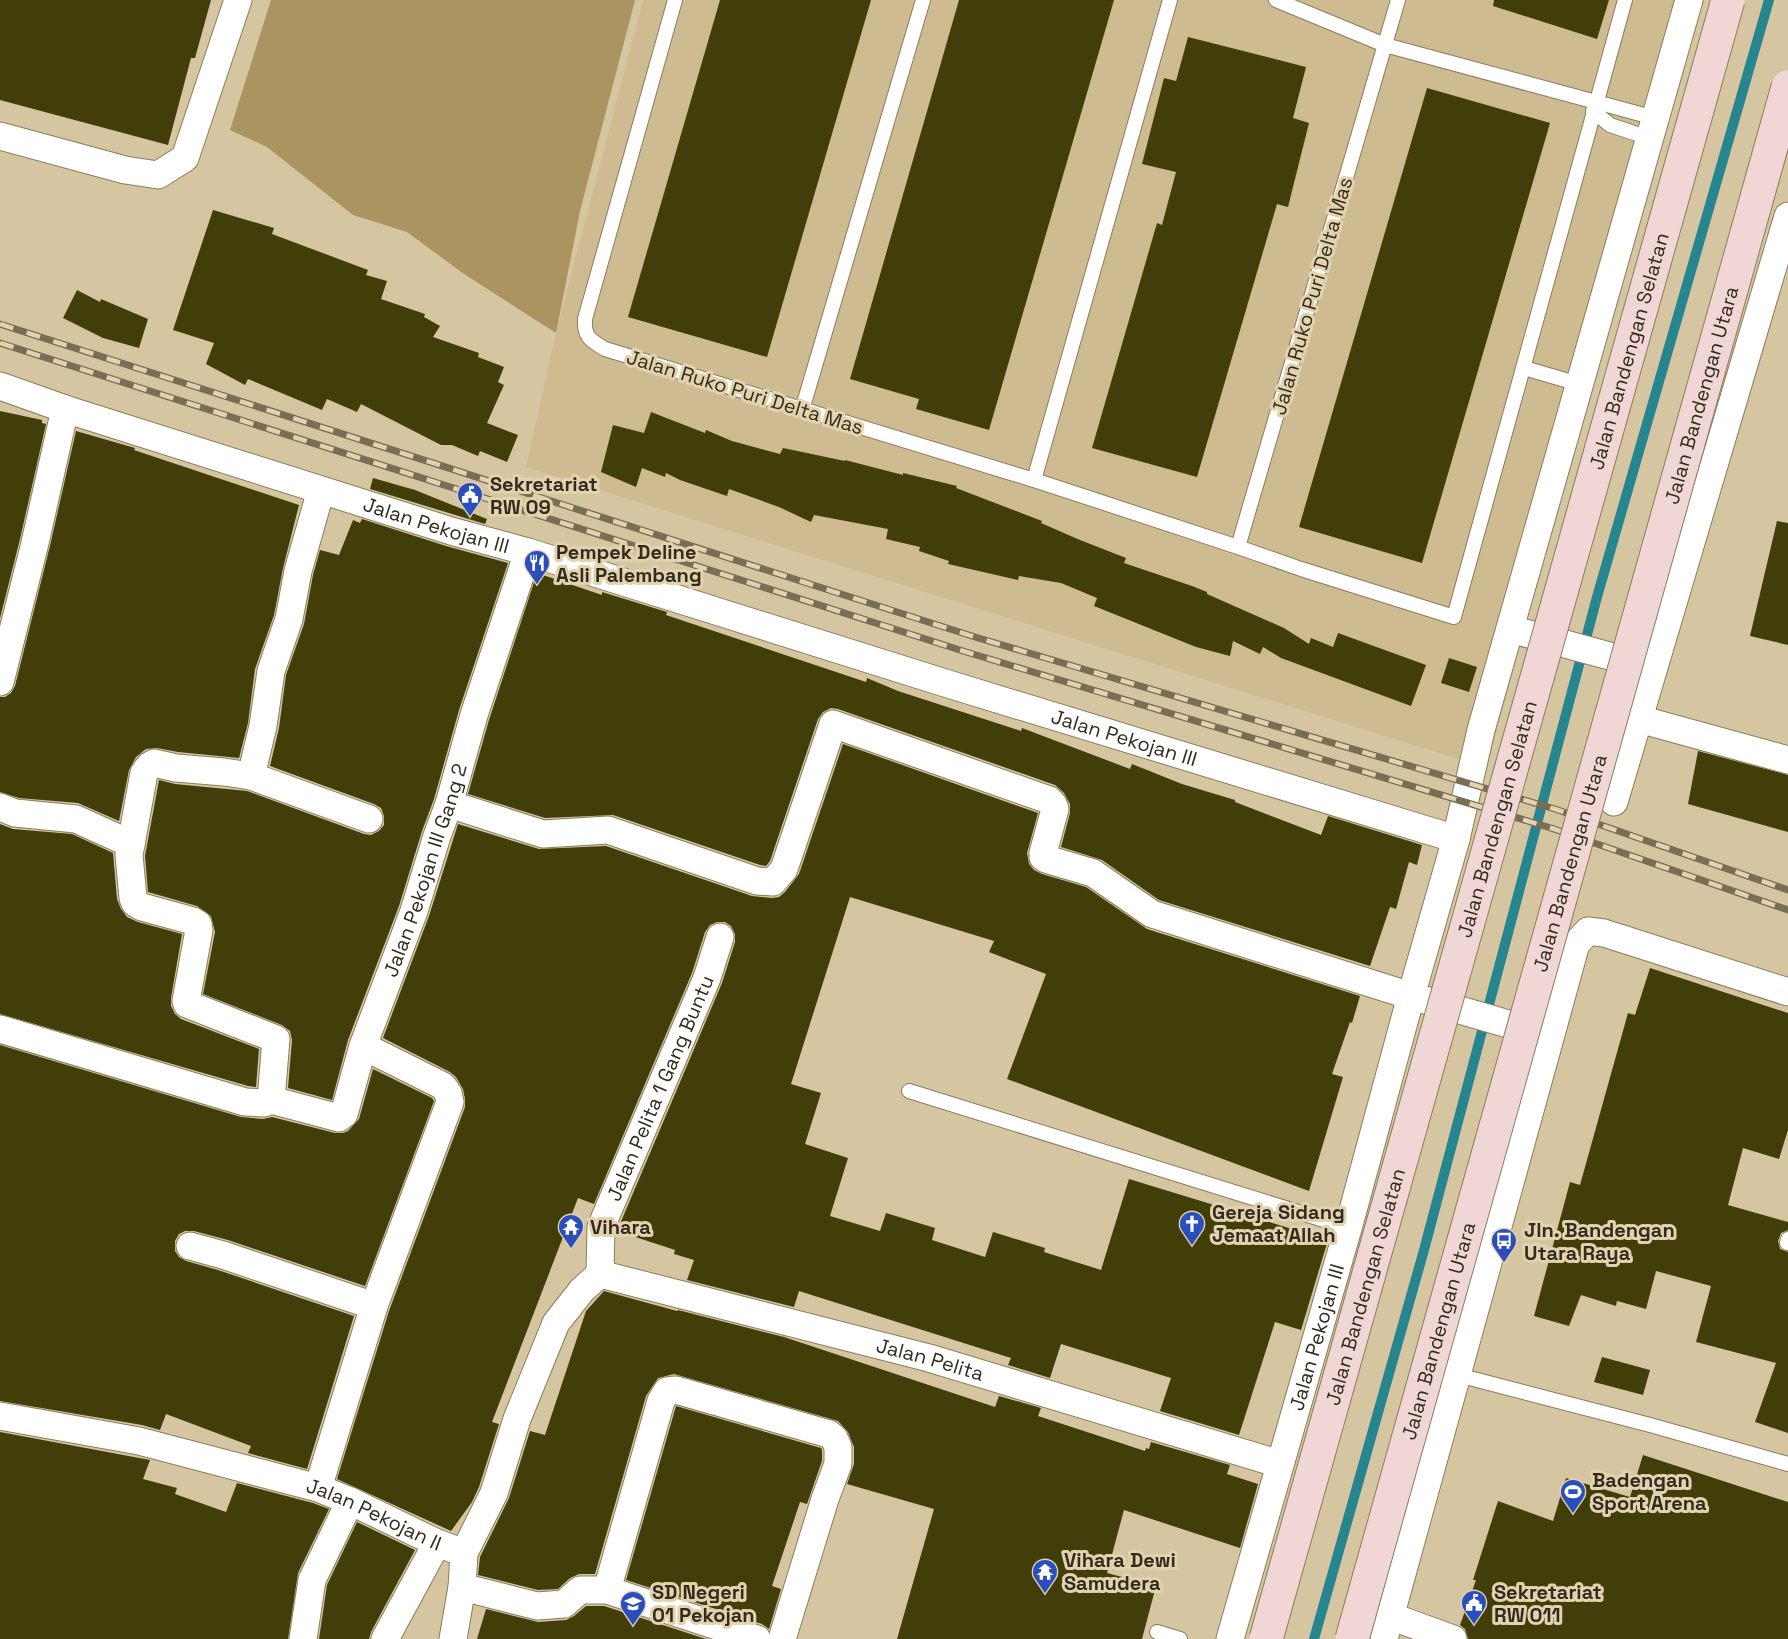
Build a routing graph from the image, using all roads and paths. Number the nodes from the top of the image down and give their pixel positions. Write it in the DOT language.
graph roads {
  1 [pos="238,0"];
  2 [pos="675,0"];
  3 [pos="923,0"];
  4 [pos="1170,0"];
  5 [pos="1276,0"];
  6 [pos="1398,0"];
  7 [pos="1624,0"];
  8 [pos="1689,0"];
  9 [pos="1728,0"];
  10 [pos="1385,45"];
  11 [pos="1788,87"];
  12 [pos="1594,106"];
  13 [pos="1652,128"];
  14 [pos="0,136"];
  15 [pos="1788,216"];
  16 [pos="1524,368"];
  17 [pos="1578,384"];
  18 [pos="0,386"];
  19 [pos="65,409"];
  20 [pos="802,410"];
  21 [pos="1034,480"];
  22 [pos="321,490"];
  23 [pos="1238,547"];
  24 [pos="528,552"];
  25 [pos="1515,630"];
  26 [pos="1650,667"];
  27 [pos="0,682"];
  28 [pos="1639,719"];
  29 [pos="1788,760"];
  30 [pos="251,776"];
  31 [pos="1614,802"];
  32 [pos="449,804"];
  33 [pos="0,807"];
  34 [pos="369,819"];
  35 [pos="1456,839"];
  36 [pos="131,844"];
  37 [pos="720,937"];
  38 [pos="1788,992"];
  39 [pos="1420,998"];
  40 [pos="0,1029"];
  41 [pos="1545,1034"];
  42 [pos="363,1046"];
  43 [pos="909,1091"];
  44 [pos="271,1100"];
  45 [pos="1349,1225"];
  46 [pos="190,1246"];
  47 [pos="591,1282"];
  48 [pos="374,1306"];
  49 [pos="1458,1375"];
  50 [pos="0,1416"];
  51 [pos="1280,1464"];
  52 [pos="1788,1464"];
  53 [pos="318,1488"];
  54 [pos="350,1502"];
  55 [pos="436,1543"];
  56 [pos="464,1553"];
  57 [pos="462,1587"];
  58 [pos="607,1590"];
  59 [pos="1387,1628"];
  60 [pos="1157,1632"];
  61 [pos="303,1639"];
  62 [pos="385,1639"];
  63 [pos="453,1639"];
  64 [pos="757,1639"];
  65 [pos="782,1639"];
  66 [pos="1180,1639"];
  67 [pos="1230,1639"];
  68 [pos="1266,1639"];
  69 [pos="1352,1639"];
  70 [pos="1453,1639"];
  1 -- 14 [label="street"];
  2 -- 20 [label="lane, Jalan Ruko Puri Delta Mas"];
  3 -- 20 [label="lane"];
  4 -- 21 [label="lane"];
  5 -- 10 [label="lane"];
  6 -- 10 [label="lane, Jalan Ruko Puri Delta Mas"];
  7 -- 12 [label="lane"];
  8 -- 13 [label="street, Jalan Bandengan Selatan"];
  9 -- 68 [label="main road, Jalan Bandengan Selatan, bridge"];
  10 -- 12 [label="lane"];
  10 -- 23 [label="lane, Jalan Ruko Puri Delta Mas"];
  11 -- 69 [label="main road, Jalan Bandengan Utara, bridge"];
  12 -- 13 [label="lane"];
  12 -- 13 [label="lane"];
  12 -- 16 [label="lane"];
  13 -- 17 [label="street, Jalan Bandengan Selatan"];
  15 -- 26 [label="street, Jalan Bandengan Utara"];
  16 -- 17 [label="lane"];
  16 -- 23 [label="lane, Jalan Ruko Puri Delta Mas"];
  17 -- 25 [label="street, Jalan Bandengan Selatan"];
  18 -- 19 [label="street, Jalan Pekojan III"];
  19 -- 22 [label="street, Jalan Pekojan III"];
  19 -- 27 [label="street"];
  20 -- 21 [label="lane, Jalan Ruko Puri Delta Mas"];
  21 -- 23 [label="lane, Jalan Ruko Puri Delta Mas"];
  22 -- 24 [label="street, Jalan Pekojan III"];
  22 -- 30 [label="street"];
  24 -- 32 [label="street, Jalan Pekojan III Gang 2"];
  24 -- 35 [label="street, Jalan Pekojan III"];
  25 -- 26 [label="street, bridge"];
  25 -- 35 [label="street, Jalan Bandengan Selatan"];
  26 -- 28 [label="street, Jalan Bandengan Utara"];
  28 -- 29 [label="street"];
  28 -- 31 [label="street, Jalan Bandengan Utara"];
  30 -- 34 [label="street"];
  30 -- 36 [label="street"];
  32 -- 39 [label="street"];
  32 -- 42 [label="street, Jalan Pekojan III Gang 2"];
  33 -- 36 [label="street"];
  35 -- 39 [label="street, Jalan Pekojan III"];
  36 -- 44 [label="street"];
  37 -- 47 [label="street, Jalan Pelita 1 Gang Buntu"];
  38 -- 41 [label="street"];
  39 -- 41 [label="street, bridge"];
  39 -- 45 [label="street, Jalan Pekojan III"];
  40 -- 44 [label="street"];
  41 -- 49 [label="street"];
  42 -- 44 [label="street, Jalan Pekojan III Gang 2"];
  42 -- 48 [label="street"];
  43 -- 45 [label="lane"];
  45 -- 51 [label="street, Jalan Pekojan III"];
  46 -- 48 [label="street"];
  47 -- 51 [label="street, Jalan Pelita"];
  47 -- 56 [label="street, Jalan Pekojan II"];
  48 -- 53 [label="street"];
  49 -- 52 [label="lane"];
  49 -- 59 [label="street"];
  50 -- 53 [label="street, Jalan Pekojan II"];
  51 -- 67 [label="street, Jalan Pekojan III"];
  53 -- 54 [label="street, Jalan Pekojan II"];
  54 -- 55 [label="street, Jalan Pekojan II"];
  54 -- 61 [label="street"];
  55 -- 56 [label="street, Jalan Pekojan II"];
  55 -- 62 [label="street"];
  56 -- 57 [label="street"];
  57 -- 58 [label="street"];
  57 -- 63 [label="street"];
  58 -- 64 [label="street"];
  58 -- 65 [label="street"];
  59 -- 70 [label="street"];
  60 -- 66 [label="lane"];
}
